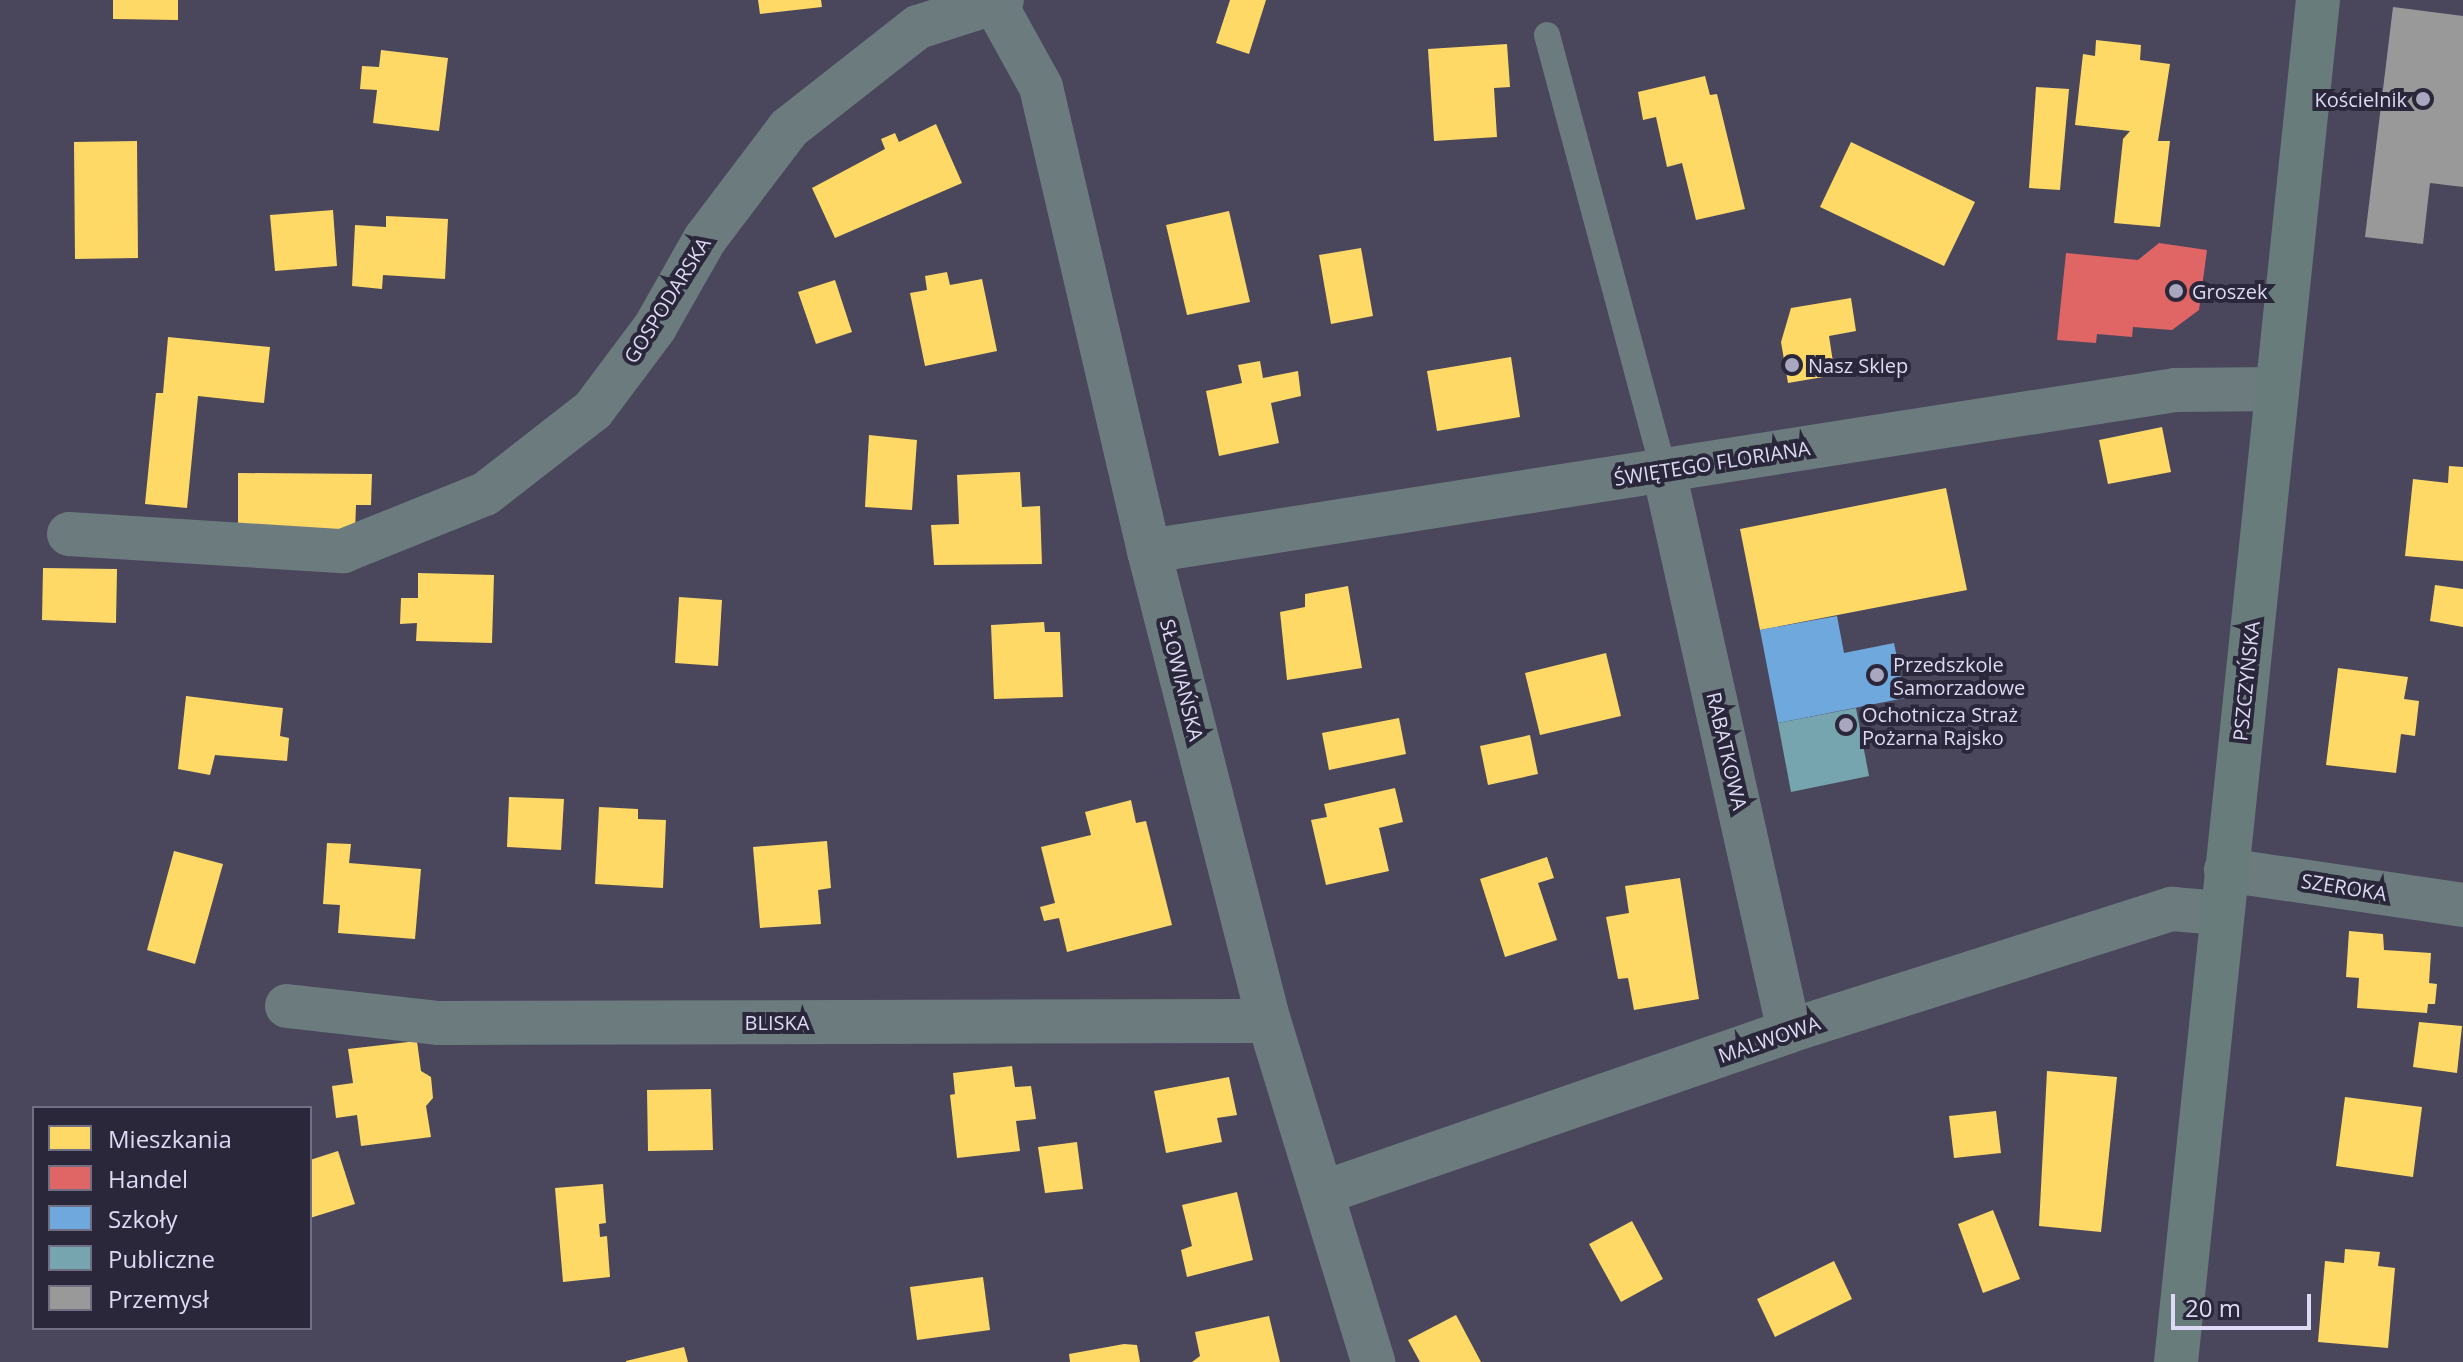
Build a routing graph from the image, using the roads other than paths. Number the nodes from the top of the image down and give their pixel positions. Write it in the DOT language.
graph roads {
  1 [pos="2318,0"];
  2 [pos="997,2"];
  3 [pos="1547,35"];
  4 [pos="2276,389"];
  5 [pos="1664,471"];
  6 [pos="69,534"];
  7 [pos="1149,551"];
  8 [pos="2226,870"];
  9 [pos="2463,905"];
  10 [pos="2221,913"];
  11 [pos="287,1006"];
  12 [pos="1269,1021"];
  13 [pos="1789,1031"];
  14 [pos="1322,1193"];
  15 [pos="1373,1362"];
  16 [pos="2176,1362"];
  1 -- 4 [label="main road, PSZCZYŃSKA"];
  2 -- 6 [label="street, GOSPODARSKA"];
  2 -- 7 [label="street, SŁOWIAŃSKA"];
  3 -- 5 [label="lane"];
  4 -- 5 [label="street, ŚWIĘTEGO FLORIANA"];
  4 -- 8 [label="main road, PSZCZYŃSKA"];
  5 -- 7 [label="street, ŚWIĘTEGO FLORIANA"];
  5 -- 13 [label="street, RABATKOWA"];
  7 -- 12 [label="street, SŁOWIAŃSKA"];
  8 -- 9 [label="street, SZEROKA"];
  8 -- 10 [label="main road, PSZCZYŃSKA"];
  10 -- 13 [label="street, MALWOWA"];
  10 -- 16 [label="main road, PSZCZYŃSKA"];
  11 -- 12 [label="street, BLISKA"];
  12 -- 14 [label="street, SŁOWIAŃSKA"];
  13 -- 14 [label="street, MALWOWA"];
  14 -- 15 [label="street, SŁOWIAŃSKA"];
}
